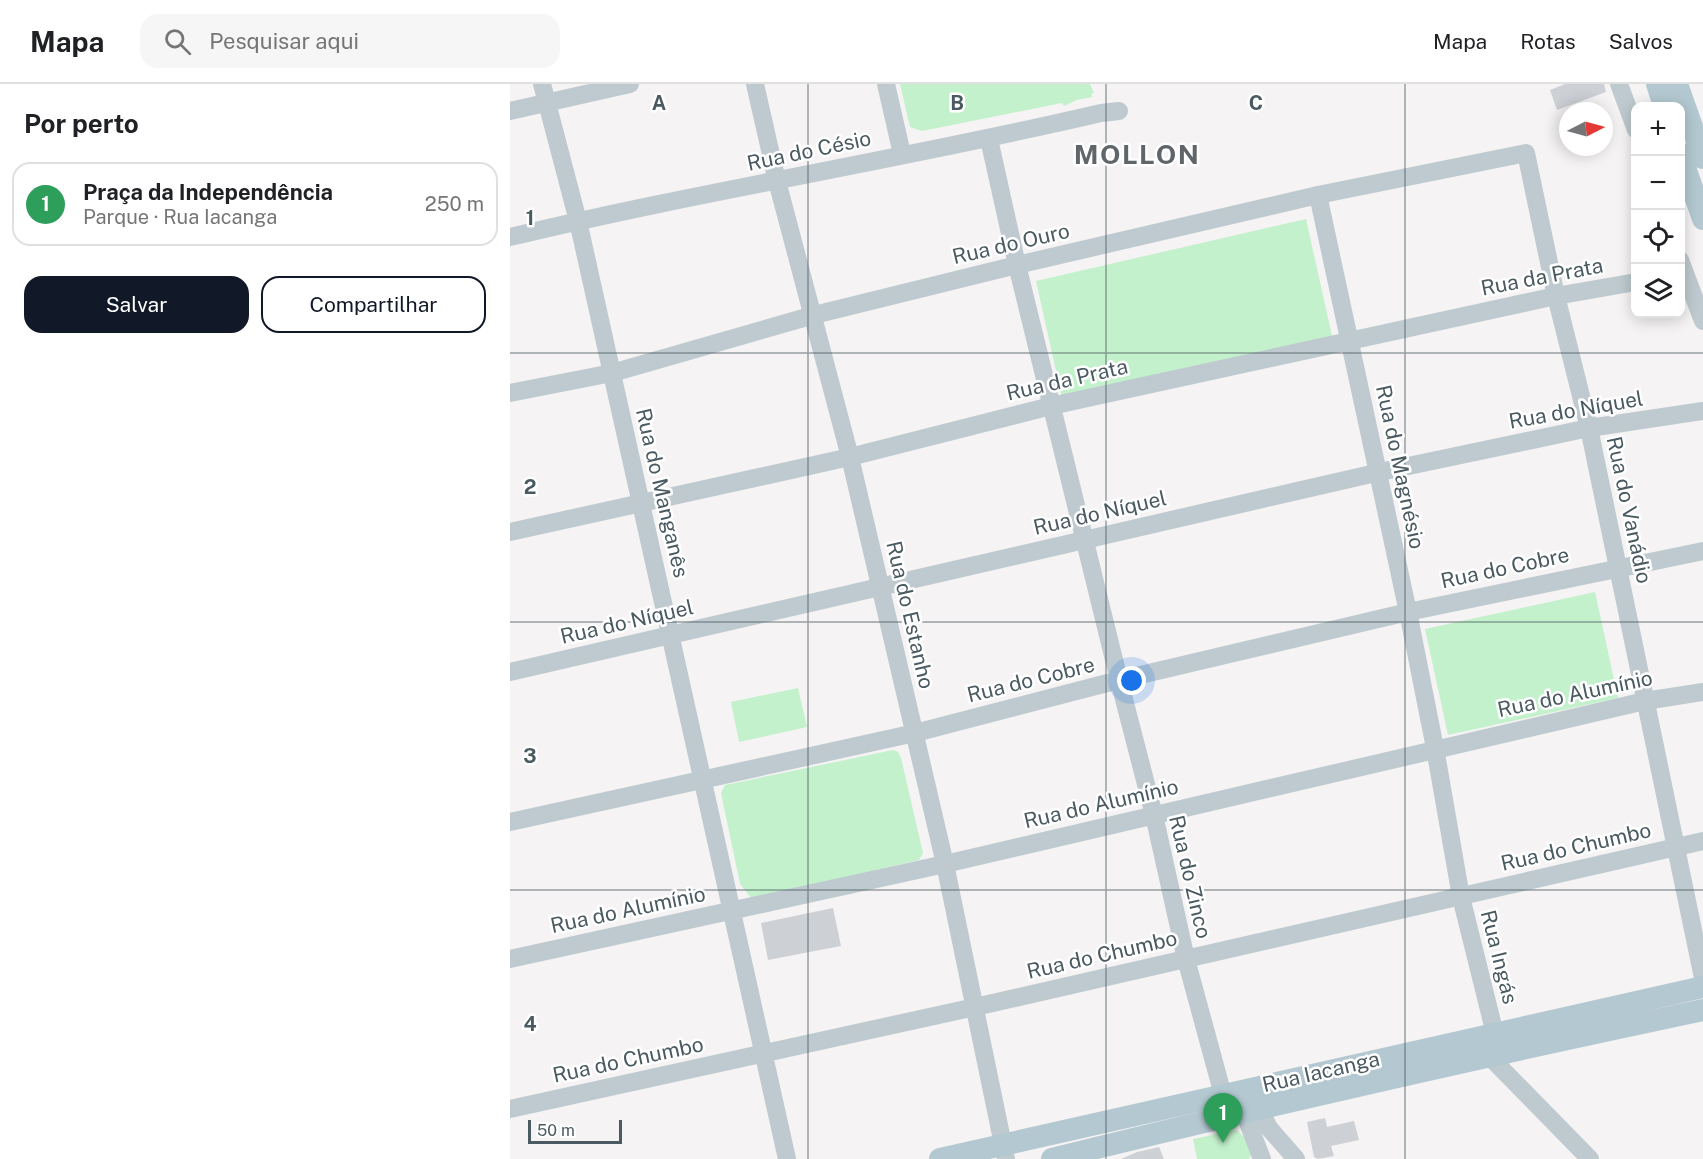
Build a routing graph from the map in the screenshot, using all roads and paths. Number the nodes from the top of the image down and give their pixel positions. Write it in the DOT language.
graph roads {
  1 [pos="542,84"];
  2 [pos="630,84"];
  3 [pos="756,84"];
  4 [pos="886,84"];
  5 [pos="1619,84"];
  6 [pos="1657,84"];
  7 [pos="1677,84"];
  8 [pos="546,102"];
  9 [pos="1664,102"];
  10 [pos="510,111"];
  11 [pos="1119,111"];
  12 [pos="1631,118"];
  13 [pos="989,139"];
  14 [pos="1526,153"];
  15 [pos="902,154"];
  16 [pos="1681,156"];
  17 [pos="1703,158"];
  18 [pos="777,181"];
  19 [pos="1318,195"];
  20 [pos="1703,219"];
  21 [pos="578,221"];
  22 [pos="510,237"];
  23 [pos="1017,265"];
  24 [pos="1687,269"];
  25 [pos="1631,283"];
  26 [pos="1556,296"];
  27 [pos="814,315"];
  28 [pos="1703,321"];
  29 [pos="1349,341"];
  30 [pos="612,373"];
  31 [pos="510,393"];
  32 [pos="1051,406"];
  33 [pos="1703,411"];
  34 [pos="1589,428"];
  35 [pos="850,457"];
  36 [pos="1380,472"];
  37 [pos="641,503"];
  38 [pos="510,532"];
  39 [pos="1084,540"];
  40 [pos="1703,551"];
  41 [pos="1618,567"];
  42 [pos="880,587"];
  43 [pos="1408,612"];
  44 [pos="670,635"];
  45 [pos="510,672"];
  46 [pos="1119,680"];
  47 [pos="1703,692"];
  48 [pos="1645,701"];
  49 [pos="915,733"];
  50 [pos="1435,748"];
  51 [pos="702,779"];
  52 [pos="1154,815"];
  53 [pos="510,822"];
  54 [pos="1703,841"];
  55 [pos="1676,847"];
  56 [pos="945,864"];
  57 [pos="1461,897"];
  58 [pos="732,910"];
  59 [pos="510,959"];
  60 [pos="1186,959"];
  61 [pos="1703,978"];
  62 [pos="1703,987"];
  63 [pos="975,1008"];
  64 [pos="1653,1009"];
  65 [pos="1703,1010"];
  66 [pos="1494,1047"];
  67 [pos="764,1053"];
  68 [pos="1242,1099"];
  69 [pos="510,1109"];
  70 [pos="1005,1152"];
  71 [pos="787,1159"];
  72 [pos="940,1159"];
  73 [pos="1053,1159"];
  74 [pos="1262,1159"];
  75 [pos="1296,1159"];
  76 [pos="1590,1159"];
  1 -- 8 [label="street, Rua do Manganês"];
  2 -- 8 [label="street"];
  3 -- 18 [label="street, Rua do Estanho"];
  4 -- 15 [label="street"];
  5 -- 12 [label="street"];
  6 -- 9 [label="main road"];
  7 -- 17 [label="main road"];
  8 -- 10 [label="street"];
  8 -- 21 [label="street, Rua do Manganês"];
  11 -- 13 [label="street, Rua do Césio"];
  13 -- 15 [label="street, Rua do Césio"];
  13 -- 23 [label="street, Rua do Zinco"];
  14 -- 19 [label="street, Rua do Ouro"];
  14 -- 26 [label="street, Rua do Vanádio"];
  15 -- 18 [label="street, Rua do Césio"];
  16 -- 20 [label="main road"];
  18 -- 21 [label="street, Rua do Césio"];
  18 -- 27 [label="street, Rua do Estanho"];
  19 -- 23 [label="street, Rua do Ouro"];
  19 -- 29 [label="street, Rua do Magnésio"];
  21 -- 22 [label="street, Rua do Césio"];
  21 -- 30 [label="street, Rua do Manganês"];
  23 -- 27 [label="street, Rua do Ouro"];
  23 -- 32 [label="street, Rua do Zinco"];
  24 -- 28 [label="street"];
  25 -- 26 [label="street, Rua da Prata"];
  26 -- 29 [label="street, Rua da Prata"];
  26 -- 34 [label="street, Rua do Vanádio"];
  27 -- 30 [label="street, Rua do Ouro"];
  27 -- 35 [label="street, Rua do Estanho"];
  29 -- 32 [label="street, Rua da Prata"];
  29 -- 36 [label="street, Rua do Magnésio"];
  30 -- 31 [label="street, Rua do Ouro"];
  30 -- 37 [label="street, Rua do Manganês"];
  32 -- 35 [label="street, Rua da Prata"];
  32 -- 39 [label="street, Rua do Zinco"];
  33 -- 34 [label="street, Rua do Níquel"];
  34 -- 36 [label="street, Rua do Níquel"];
  34 -- 41 [label="street, Rua do Vanádio"];
  35 -- 37 [label="street, Rua da Prata"];
  35 -- 42 [label="street, Rua do Estanho"];
  36 -- 39 [label="street, Rua do Níquel"];
  36 -- 43 [label="street, Rua do Magnésio"];
  37 -- 38 [label="street, Rua da Prata"];
  37 -- 44 [label="street, Rua do Manganês"];
  39 -- 42 [label="street, Rua do Níquel"];
  39 -- 46 [label="street, Rua do Zinco"];
  40 -- 41 [label="street, Rua do Cobre"];
  41 -- 43 [label="street, Rua do Cobre"];
  41 -- 48 [label="street, Rua do Vanádio"];
  42 -- 44 [label="street, Rua do Níquel"];
  42 -- 49 [label="street, Rua do Estanho"];
  43 -- 46 [label="street, Rua do Cobre"];
  43 -- 50 [label="street, Rua do Magnésio"];
  44 -- 45 [label="street, Rua do Níquel"];
  44 -- 51 [label="street, Rua do Manganês"];
  46 -- 49 [label="street, Rua do Cobre"];
  46 -- 52 [label="street, Rua do Zinco"];
  47 -- 48 [label="street, Rua do Alumínio"];
  48 -- 50 [label="street, Rua do Alumínio"];
  48 -- 55 [label="street, Rua do Vanádio"];
  49 -- 51 [label="street, Rua do Cobre"];
  49 -- 56 [label="street, Rua do Estanho"];
  50 -- 52 [label="street, Rua do Alumínio"];
  50 -- 57 [label="street, Rua Ingás"];
  51 -- 53 [label="street, Rua do Cobre"];
  51 -- 58 [label="street, Rua do Manganês"];
  52 -- 56 [label="street, Rua do Alumínio"];
  52 -- 60 [label="street, Rua do Zinco"];
  54 -- 55 [label="street, Rua do Chumbo"];
  55 -- 57 [label="street, Rua do Chumbo"];
  55 -- 61 [label="street, Rua do Vanádio"];
  56 -- 58 [label="street, Rua do Alumínio"];
  56 -- 63 [label="street, Rua do Estanho"];
  57 -- 60 [label="street, Rua do Chumbo"];
  57 -- 66 [label="street, Rua Ingás"];
  58 -- 59 [label="street, Rua do Alumínio"];
  58 -- 67 [label="street, Rua do Manganês"];
  60 -- 63 [label="street, Rua do Chumbo"];
  60 -- 68 [label="street, Rua do Zinco"];
  62 -- 64 [label="main road, Rua Iacanga"];
  63 -- 67 [label="street, Rua do Chumbo"];
  63 -- 70 [label="street, Rua do Estanho"];
  64 -- 65 [label="main road, Rua Iacanga"];
  64 -- 66 [label="main road, Rua Iacanga"];
  66 -- 68 [label="main road, Rua Iacanga"];
  66 -- 76 [label="street"];
  67 -- 69 [label="street, Rua do Chumbo"];
  67 -- 71 [label="street, Rua do Manganês"];
  68 -- 70 [label="main road, Rua Iacanga"];
  68 -- 73 [label="main road, Rua Iacanga"];
  68 -- 74 [label="street"];
  68 -- 75 [label="street"];
  70 -- 72 [label="main road, Rua Iacanga"];
}
